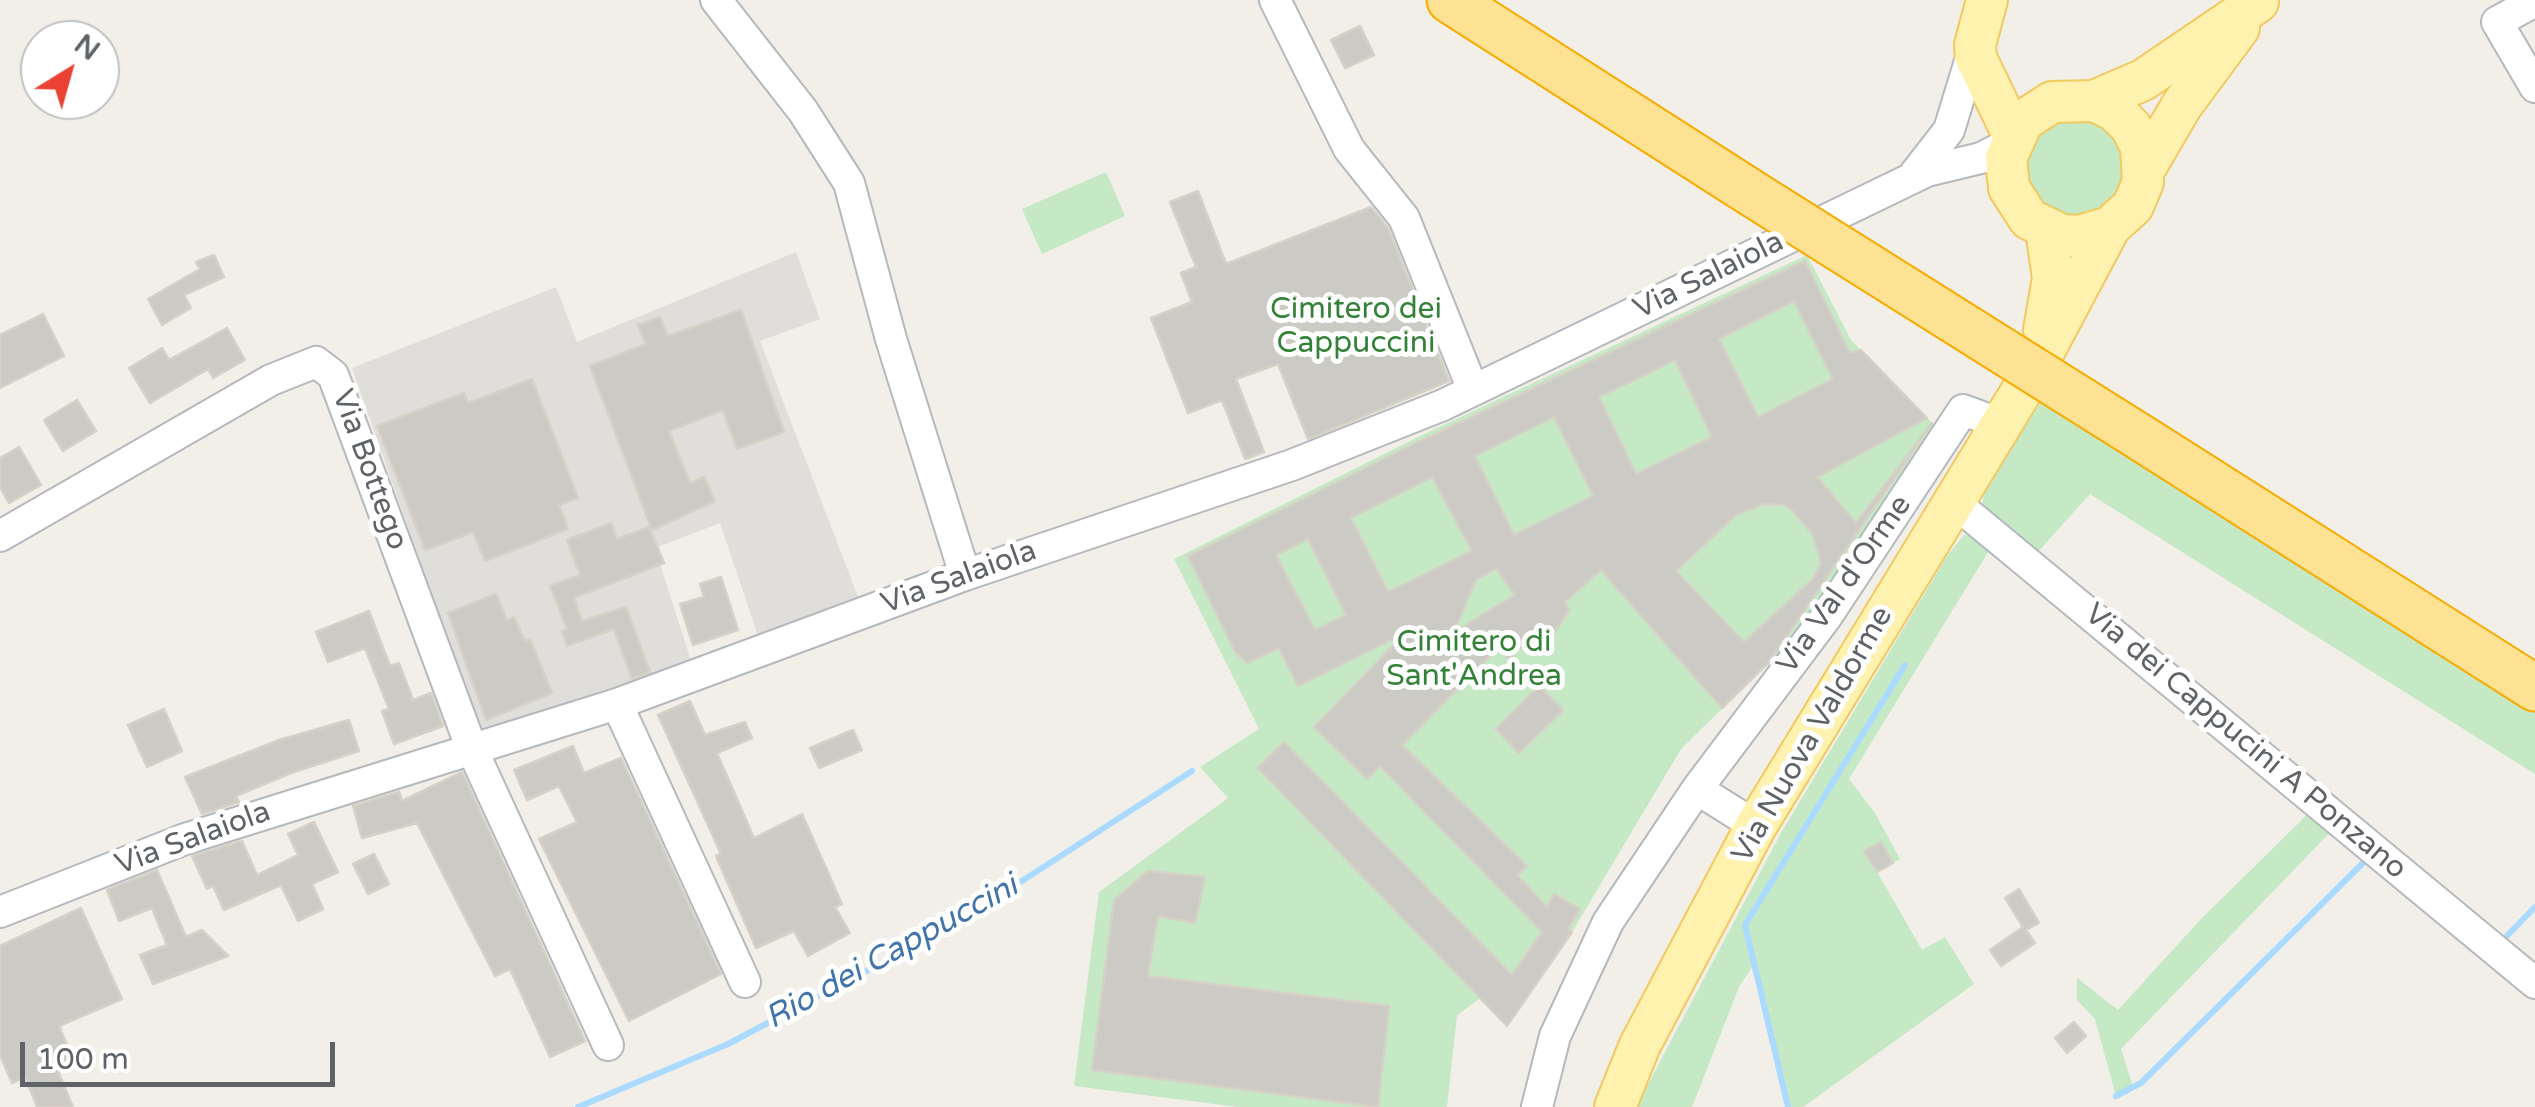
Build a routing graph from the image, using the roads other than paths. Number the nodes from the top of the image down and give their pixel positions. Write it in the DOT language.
graph roads {
  1 [pos="716,0"];
  2 [pos="1275,0"];
  3 [pos="1450,0"];
  4 [pos="1500,0"];
  5 [pos="2535,0"];
  6 [pos="2259,1"];
  7 [pos="1982,17"];
  8 [pos="2535,87"];
  9 [pos="2094,101"];
  10 [pos="2052,102"];
  11 [pos="2011,139"];
  12 [pos="2144,170"];
  13 [pos="1759,181"];
  14 [pos="1903,183"];
  15 [pos="2015,202"];
  16 [pos="2110,227"];
  17 [pos="2046,230"];
  18 [pos="2032,374"];
  19 [pos="1473,390"];
  20 [pos="2002,424"];
  21 [pos="2146,425"];
  22 [pos="1954,502"];
  23 [pos="4,533"];
  24 [pos="965,575"];
  25 [pos="2535,657"];
  26 [pos="2535,688"];
  27 [pos="617,704"];
  28 [pos="471,747"];
  29 [pos="1697,788"];
  30 [pos="1756,826"];
  31 [pos="0,912"];
  32 [pos="744,982"];
  33 [pos="2535,983"];
  34 [pos="608,1045"];
  35 [pos="1537,1107"];
  36 [pos="1615,1107"];
  1 -- 24 [label="street"];
  2 -- 19 [label="street"];
  3 -- 13 [label="highway"];
  4 -- 13 [label="highway"];
  5 -- 8 [label="street"];
  6 -- 9 [label="main road"];
  6 -- 12 [label="main road"];
  7 -- 10 [label="main road"];
  7 -- 11 [label="main road"];
  7 -- 14 [label="street"];
  9 -- 10 [label="main road"];
  9 -- 12 [label="main road"];
  10 -- 11 [label="main road"];
  11 -- 14 [label="street, Via Salaiola"];
  11 -- 15 [label="main road"];
  12 -- 16 [label="main road"];
  13 -- 21 [label="highway, bridge"];
  14 -- 15 [label="street, Via Salaiola"];
  14 -- 19 [label="street, Via Salaiola"];
  15 -- 17 [label="main road"];
  16 -- 17 [label="main road"];
  16 -- 18 [label="main road, Via Nuova Valdorme"];
  17 -- 18 [label="main road, Via Nuova Valdorme"];
  18 -- 20 [label="main road, Via Nuova Valdorme"];
  19 -- 24 [label="street, Via Salaiola"];
  20 -- 22 [label="main road, Via Nuova Valdorme"];
  20 -- 29 [label="street, Via Val d'Orme"];
  21 -- 25 [label="highway"];
  21 -- 26 [label="highway"];
  22 -- 30 [label="main road, Via Nuova Valdorme"];
  22 -- 33 [label="street, Via dei Cappucini A Ponzano"];
  23 -- 28 [label="street, Via Bottego"];
  24 -- 27 [label="street, Via Salaiola"];
  27 -- 28 [label="street, Via Salaiola"];
  27 -- 32 [label="street"];
  28 -- 31 [label="street, Via Salaiola"];
  28 -- 34 [label="street"];
  29 -- 30 [label="street"];
  29 -- 35 [label="street, Via Val d'Orme"];
  30 -- 36 [label="main road, Via Nuova Valdorme"];
}
